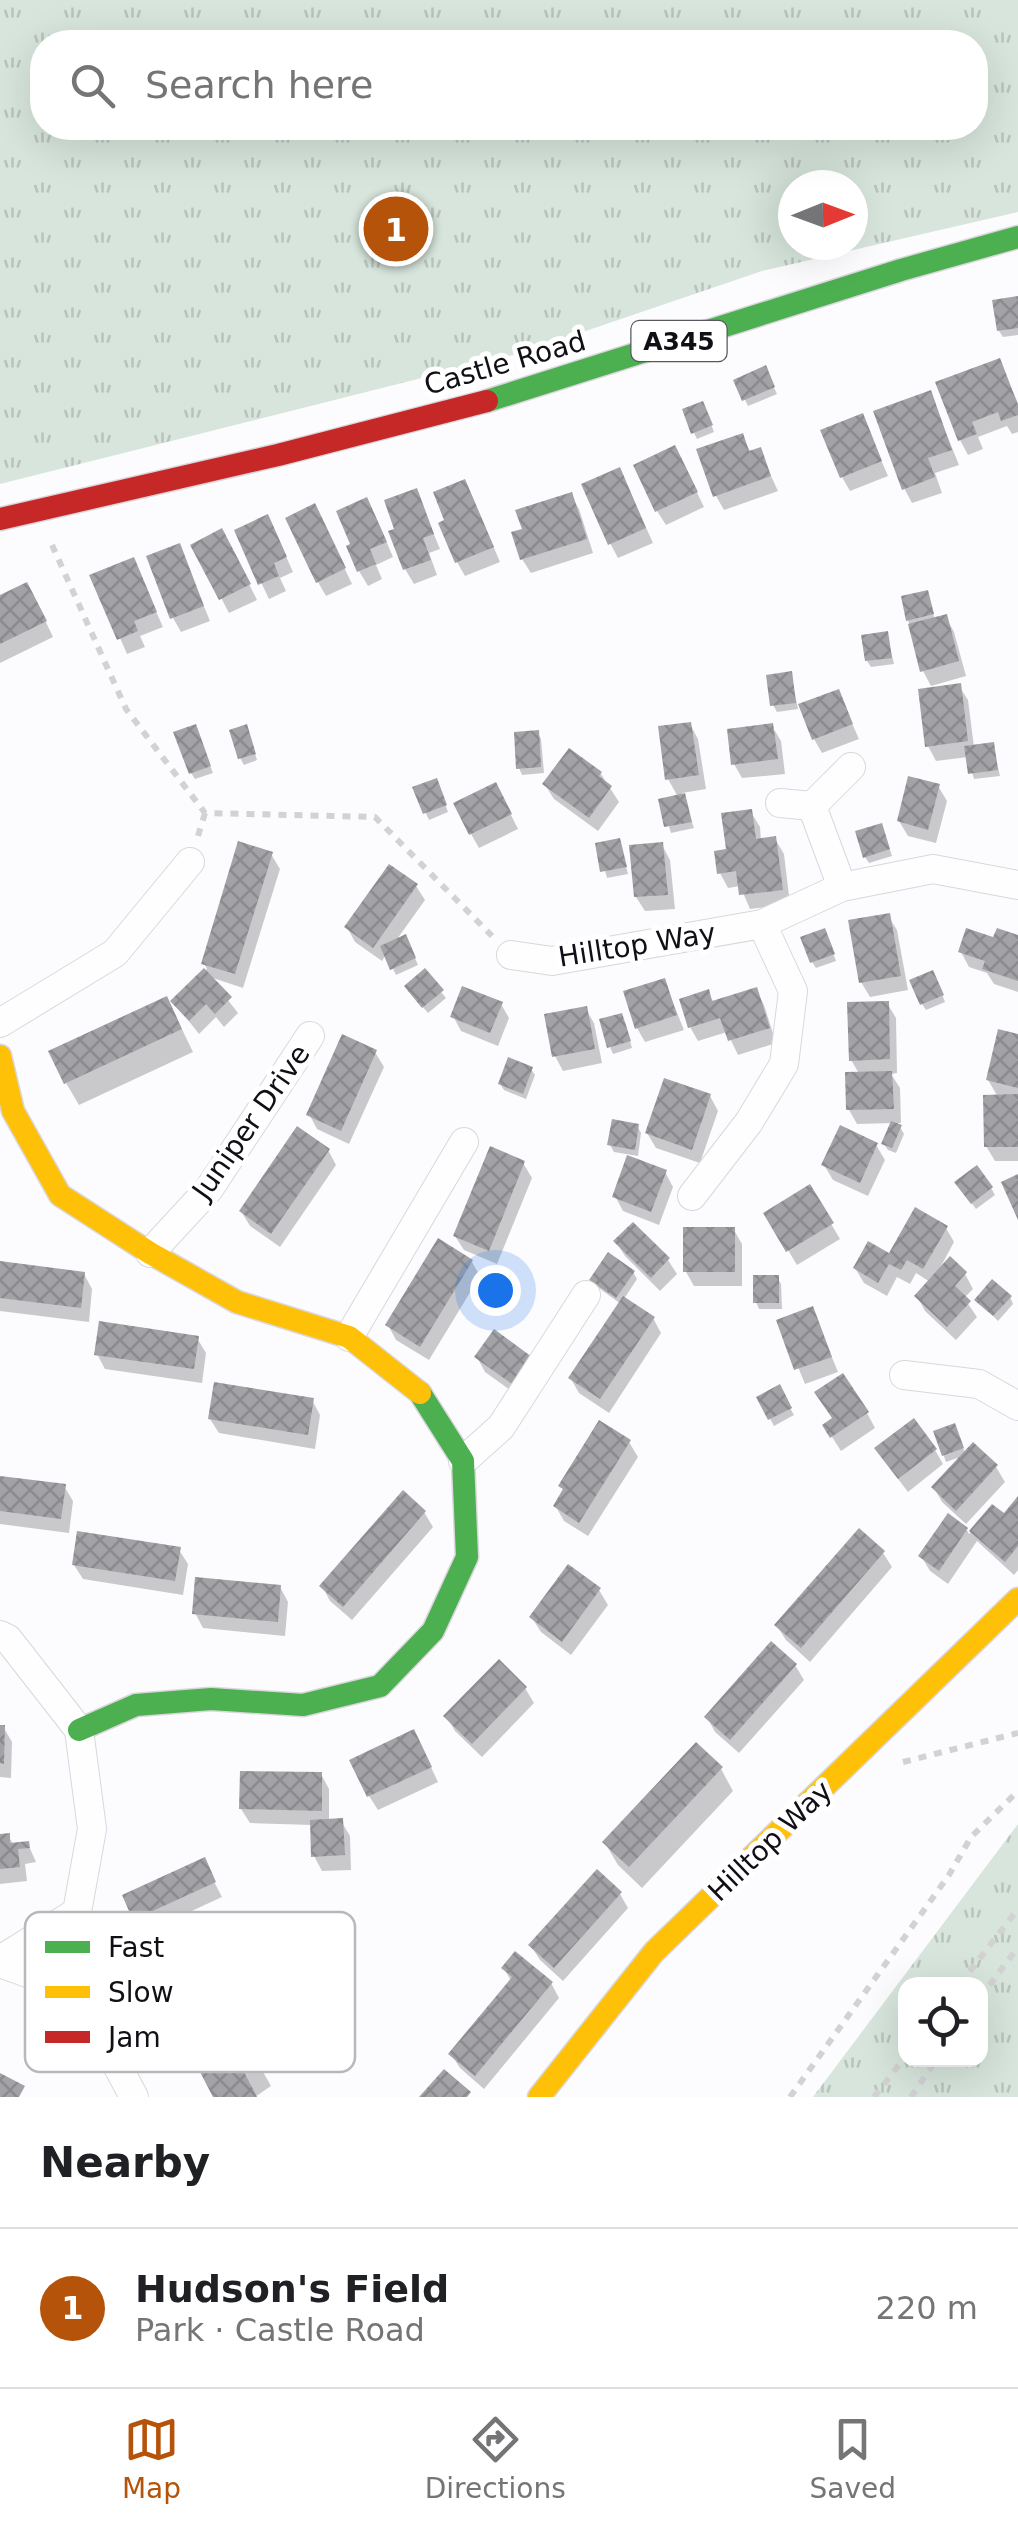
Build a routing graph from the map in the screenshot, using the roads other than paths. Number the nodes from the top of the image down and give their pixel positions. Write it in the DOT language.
graph roads {
  1 [pos="1018,237"];
  2 [pos="0,519"];
  3 [pos="851,767"];
  4 [pos="780,802"];
  5 [pos="812,806"];
  6 [pos="190,862"];
  7 [pos="1018,885"];
  8 [pos="842,887"];
  9 [pos="762,924"];
  10 [pos="511,954"];
  11 [pos="0,1023"];
  12 [pos="310,1036"];
  13 [pos="0,1056"];
  14 [pos="464,1142"];
  15 [pos="692,1196"];
  16 [pos="150,1253"];
  17 [pos="586,1295"];
  18 [pos="349,1337"];
  19 [pos="904,1375"];
  20 [pos="1018,1406"];
  21 [pos="463,1460"];
  22 [pos="1018,1599"];
  23 [pos="0,1635"];
  24 [pos="79,1730"];
  25 [pos="77,1912"];
  26 [pos="25,1945"];
  27 [pos="0,1961"];
  28 [pos="25,1971"];
  29 [pos="120,2072"];
  30 [pos="134,2097"];
  31 [pos="540,2097"];
  1 -- 2 [label="street, Castle Road / A345"];
  3 -- 5 [label="street"];
  4 -- 5 [label="street"];
  5 -- 8 [label="street"];
  6 -- 11 [label="street"];
  7 -- 8 [label="street, Hilltop Way"];
  8 -- 9 [label="street, Hilltop Way"];
  9 -- 10 [label="street, Hilltop Way"];
  9 -- 15 [label="street"];
  12 -- 16 [label="street, Juniper Drive"];
  13 -- 16 [label="street"];
  14 -- 18 [label="street"];
  16 -- 18 [label="street"];
  17 -- 21 [label="street"];
  18 -- 21 [label="street"];
  19 -- 20 [label="street"];
  21 -- 24 [label="street"];
  22 -- 31 [label="street, Hilltop Way"];
  23 -- 24 [label="street"];
  24 -- 25 [label="street"];
  26 -- 27 [label="street"];
  27 -- 28 [label="street"];
  29 -- 30 [label="street"];
}
